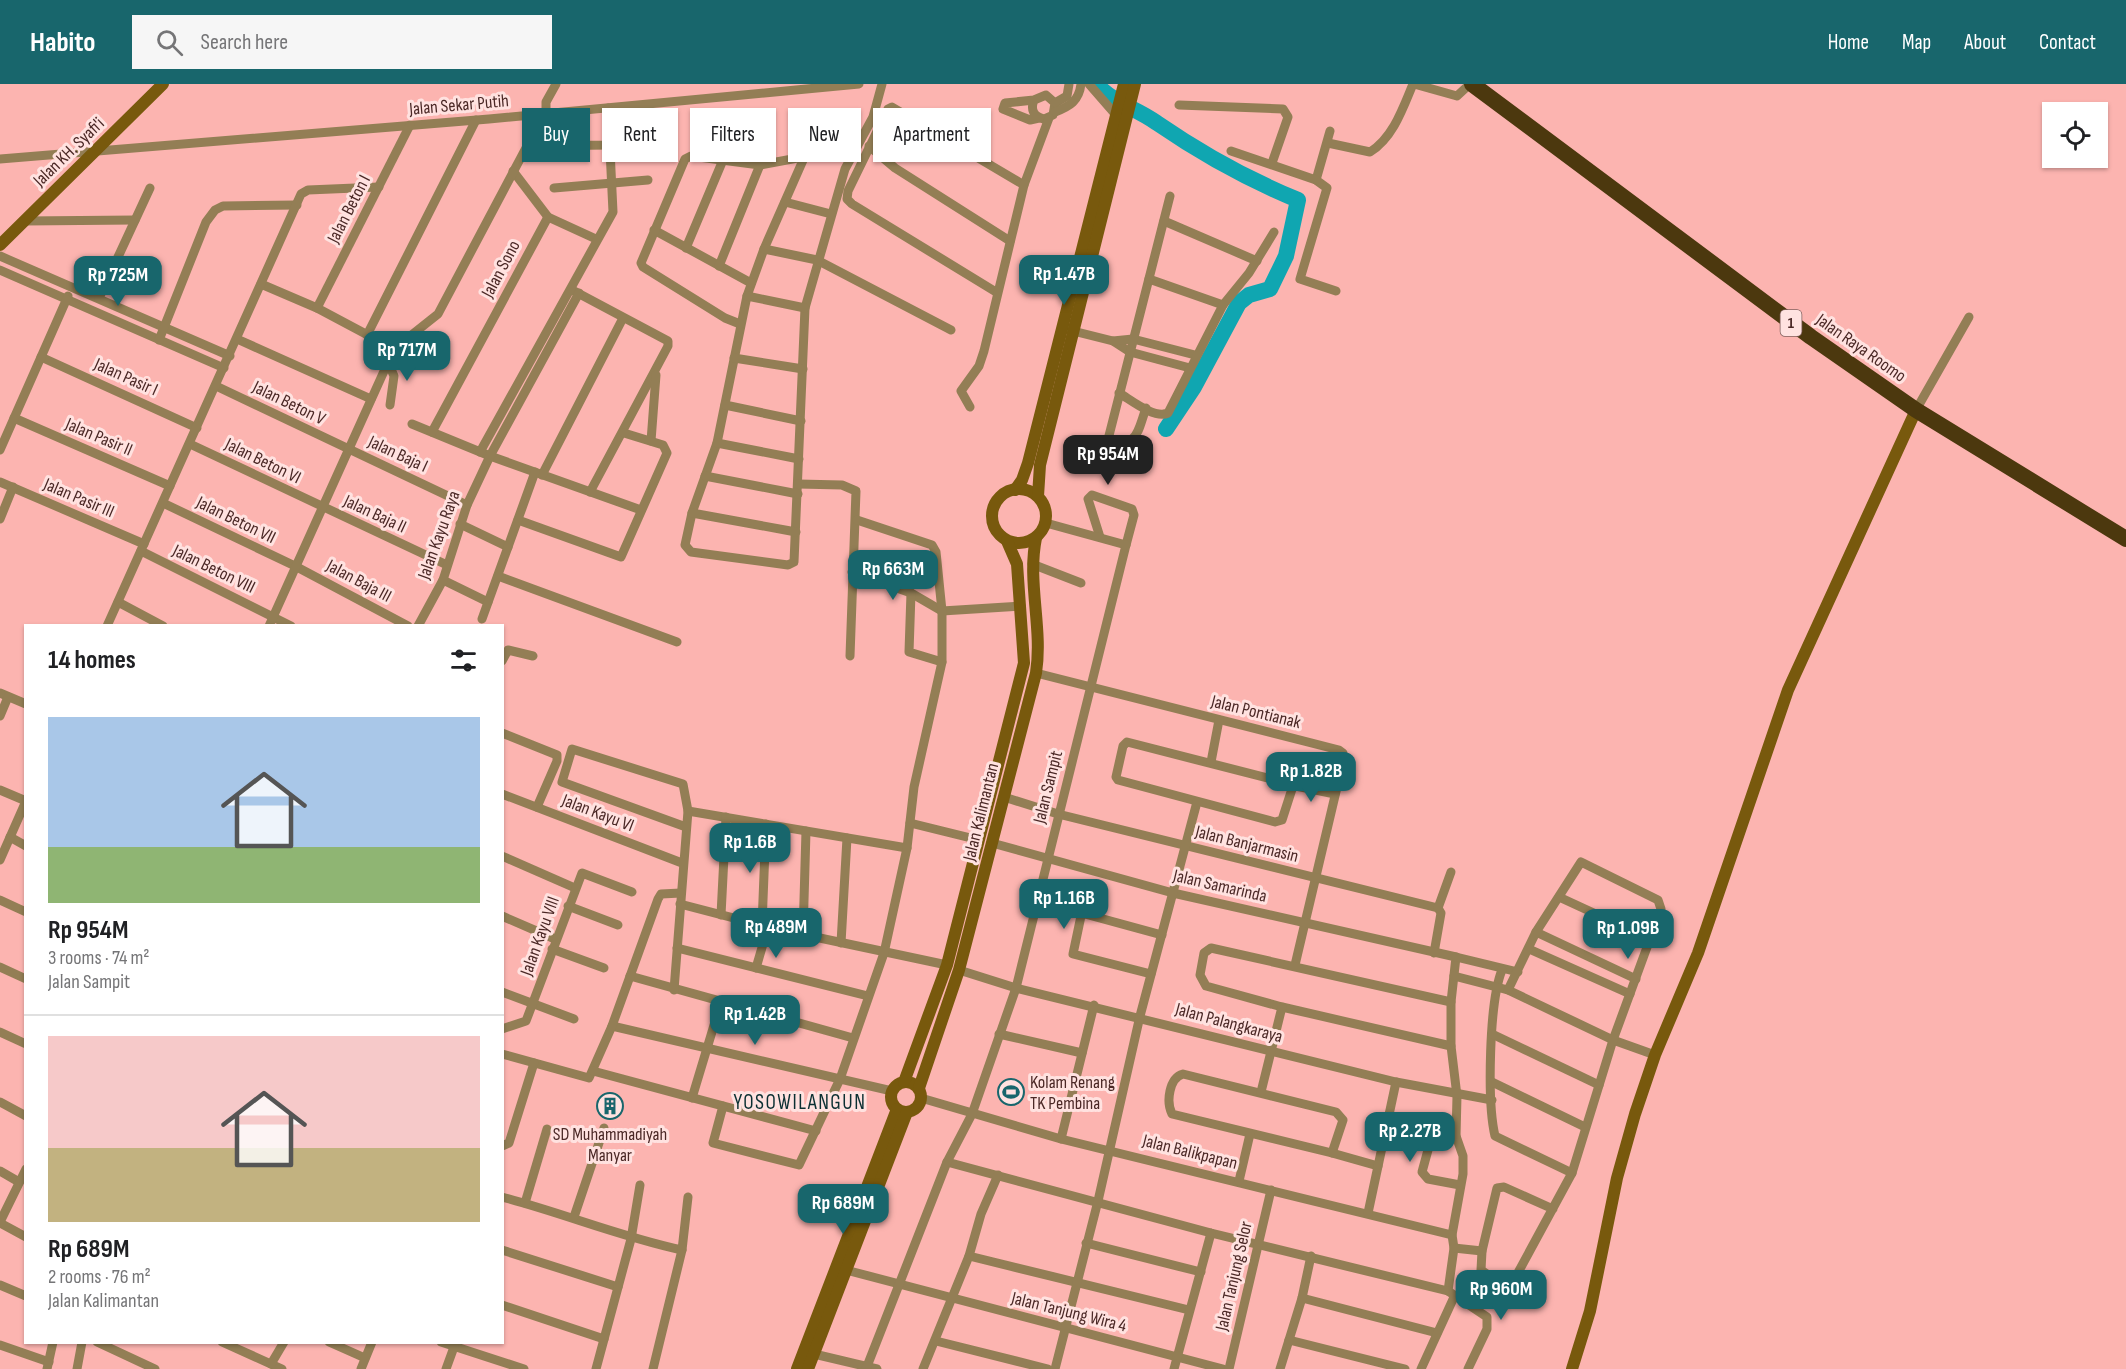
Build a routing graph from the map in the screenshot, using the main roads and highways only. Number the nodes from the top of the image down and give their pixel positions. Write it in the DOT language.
graph roads {
  1 [pos="163,84"];
  2 [pos="1135,84"];
  3 [pos="1471,84"];
  4 [pos="1125,93"];
  5 [pos="0,245"];
  6 [pos="1067,330"];
  7 [pos="1916,410"];
  8 [pos="1015,490"];
  9 [pos="1038,496"];
  10 [pos="1036,538"];
  11 [pos="2126,539"];
  12 [pos="1007,541"];
  13 [pos="1008,725"];
  14 [pos="1022,728"];
  15 [pos="971,870"];
  16 [pos="984,874"];
  17 [pos="953,967"];
  18 [pos="904,1082"];
  19 [pos="920,1093"];
  20 [pos="902,1111"];
  21 [pos="841,1269"];
  22 [pos="797,1369"];
  23 [pos="808,1369"];
  24 [pos="1572,1369"];
  1 -- 5 [label="main road, Jalan KH. Syafi'i"];
  2 -- 4 [label="main road"];
  3 -- 7 [label="highway, Jalan Raya Roomo / 1"];
  4 -- 6 [label="main road"];
  6 -- 8 [label="main road"];
  6 -- 9 [label="main road"];
  7 -- 11 [label="highway, Jalan Raya Roomo / 1"];
  7 -- 24 [label="main road"];
  8 -- 9 [label="main road"];
  8 -- 12 [label="main road"];
  9 -- 10 [label="main road"];
  10 -- 12 [label="main road"];
  10 -- 14 [label="main road, Jalan Kalimantan"];
  12 -- 13 [label="main road, Jalan Kalimantan"];
  13 -- 14 [label="main road"];
  13 -- 15 [label="main road, Jalan Kalimantan"];
  14 -- 16 [label="main road, Jalan Kalimantan"];
  15 -- 16 [label="main road"];
  15 -- 17 [label="main road, Jalan Kalimantan"];
  16 -- 17 [label="main road, Jalan Kalimantan"];
  17 -- 18 [label="main road, Jalan Kalimantan"];
  17 -- 19 [label="main road, Jalan Kalimantan"];
  18 -- 19 [label="main road"];
  18 -- 20 [label="main road"];
  19 -- 20 [label="main road"];
  20 -- 21 [label="main road"];
  21 -- 22 [label="main road"];
  21 -- 23 [label="main road"];
}
